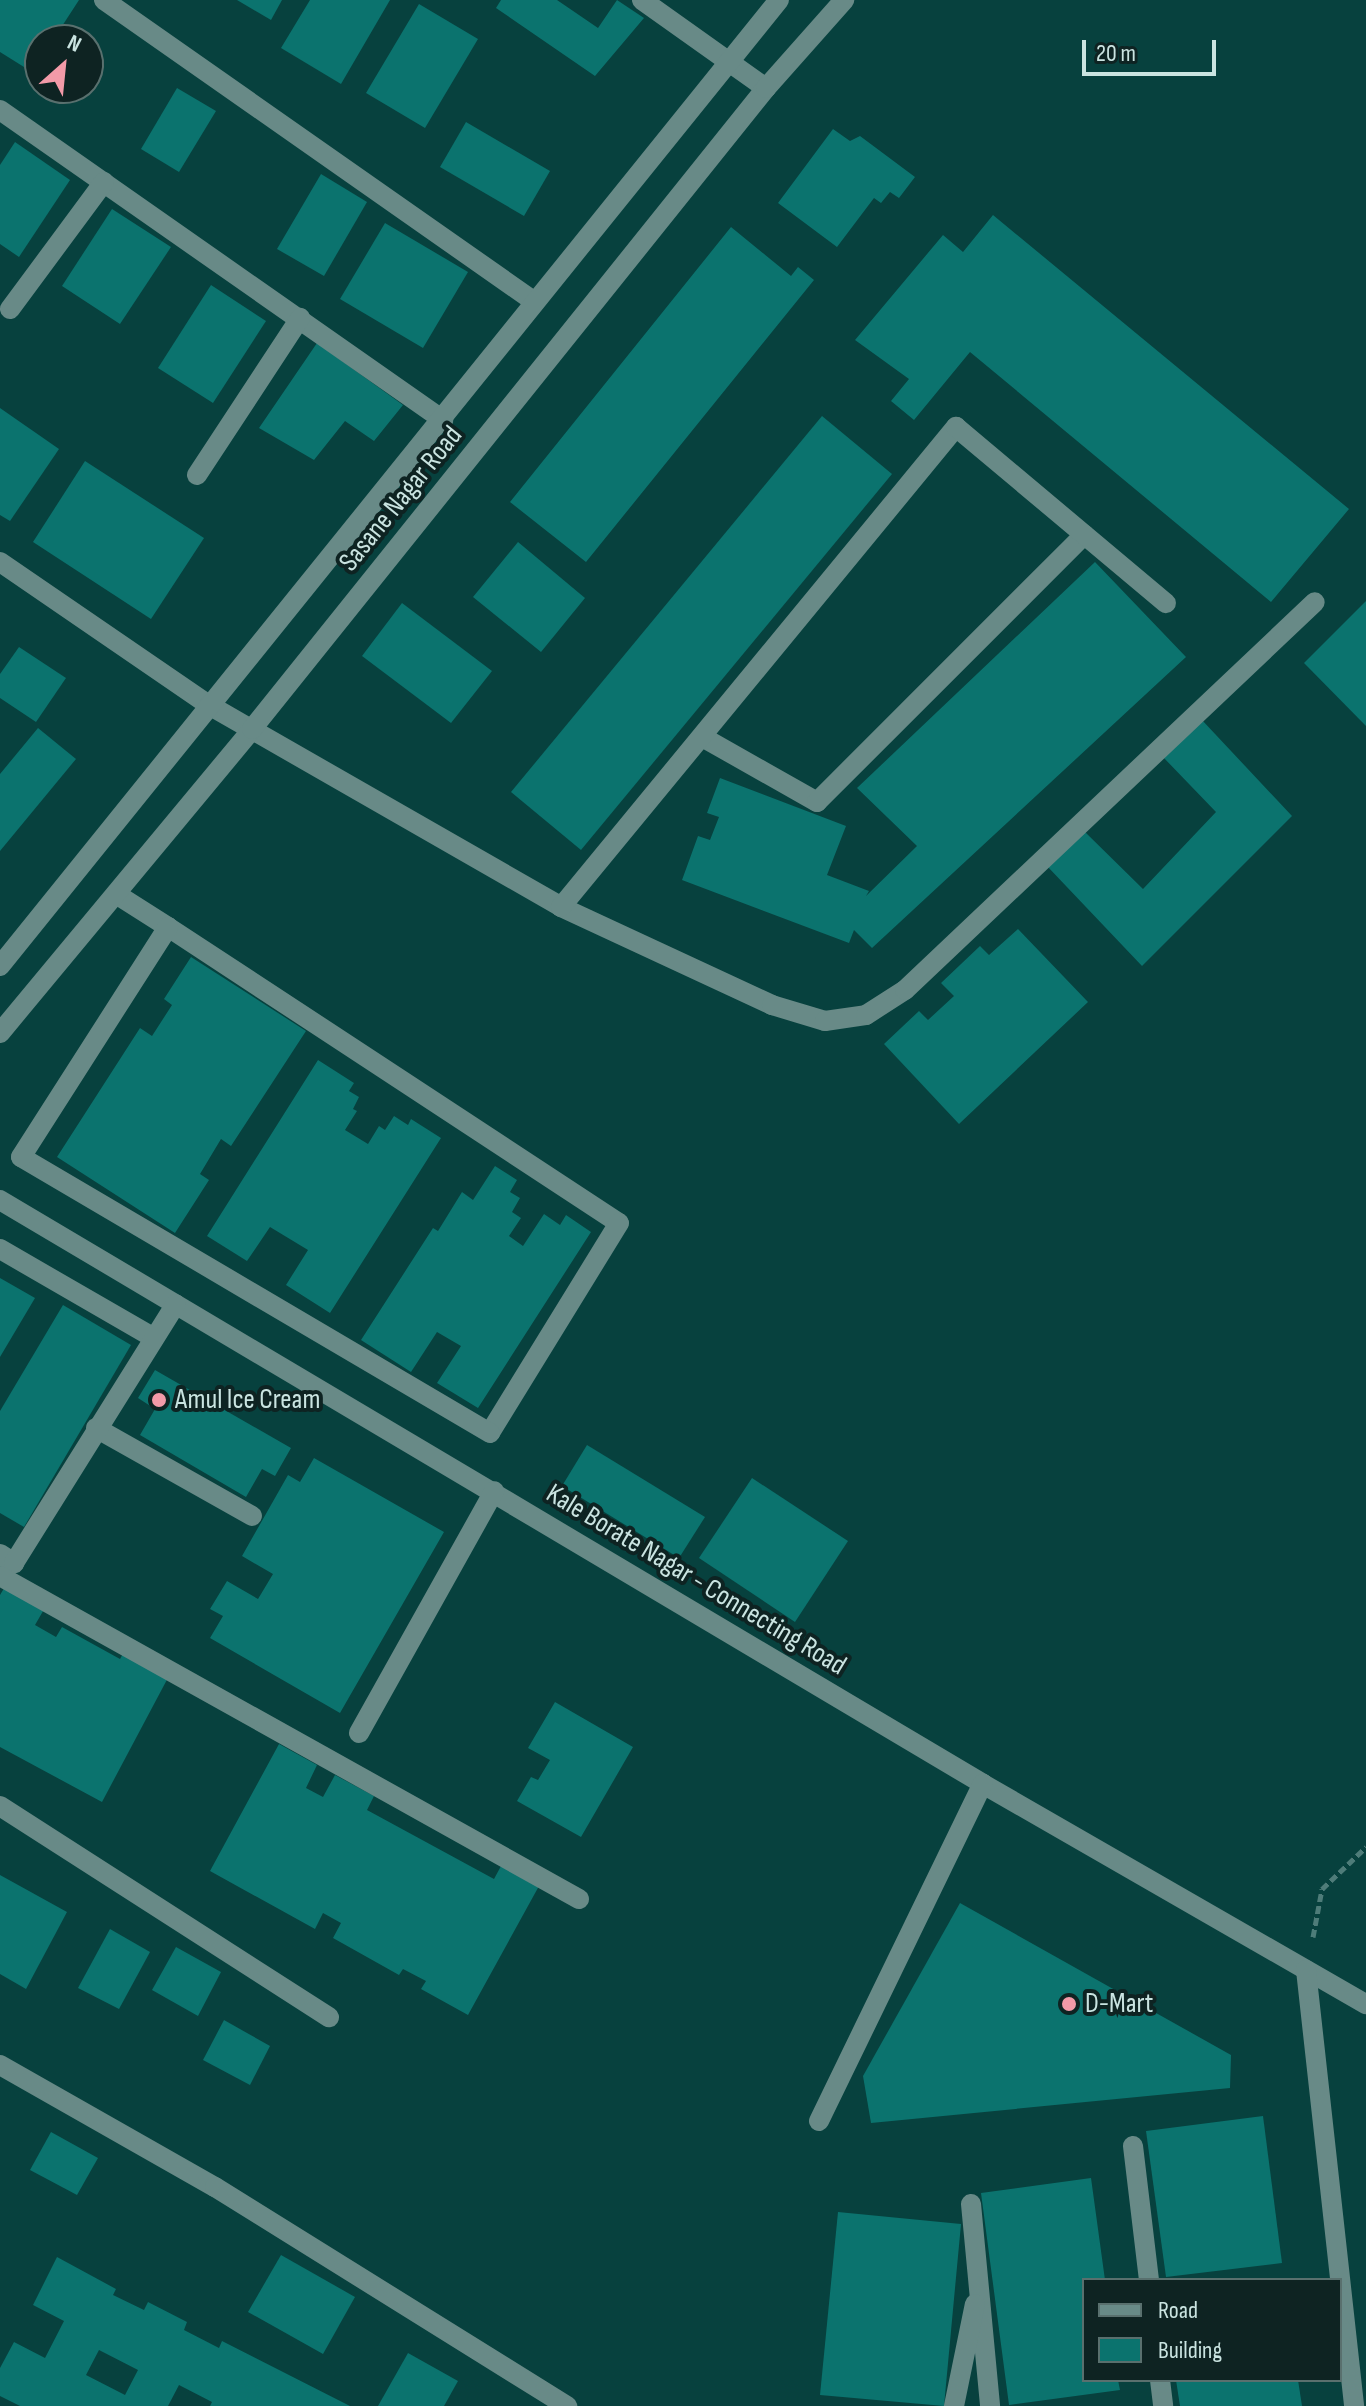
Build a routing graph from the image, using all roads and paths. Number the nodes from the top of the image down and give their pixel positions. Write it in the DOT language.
graph roads {
  1 [pos="104,0"];
  2 [pos="642,0"];
  3 [pos="779,0"];
  4 [pos="844,0"];
  5 [pos="728,59"];
  6 [pos="766,88"];
  7 [pos="0,110"];
  8 [pos="104,182"];
  9 [pos="535,302"];
  10 [pos="10,309"];
  11 [pos="300,318"];
  12 [pos="443,420"];
  13 [pos="197,475"];
  14 [pos="1084,535"];
  15 [pos="0,562"];
  16 [pos="1315,602"];
  17 [pos="1166,603"];
  18 [pos="209,705"];
  19 [pos="252,729"];
  20 [pos="704,738"];
  21 [pos="116,894"];
  22 [pos="561,907"];
  23 [pos="168,927"];
  24 [pos="0,966"];
  25 [pos="0,1033"];
  26 [pos="0,1200"];
  27 [pos="0,1249"];
  28 [pos="176,1304"];
  29 [pos="154,1338"];
  30 [pos="96,1428"];
  31 [pos="494,1491"];
  32 [pos="252,1516"];
  33 [pos="0,1554"];
  34 [pos="0,1576"];
  35 [pos="359,1733"];
  36 [pos="983,1784"];
  37 [pos="0,1806"];
  38 [pos="1366,1847"];
  39 [pos="579,1899"];
  40 [pos="1306,1970"];
  41 [pos="1366,2004"];
  42 [pos="329,2017"];
  43 [pos="0,2065"];
  44 [pos="819,2121"];
  45 [pos="1133,2146"];
  46 [pos="971,2204"];
  47 [pos="1149,2278"];
  48 [pos="1340,2278"];
  49 [pos="978,2292"];
  50 [pos="1342,2297"];
  51 [pos="1160,2382"];
  52 [pos="567,2406"];
  53 [pos="954,2406"];
  54 [pos="990,2406"];
  55 [pos="1163,2406"];
  56 [pos="1354,2406"];
  1 -- 9 [label="street"];
  2 -- 5 [label="street"];
  3 -- 5 [label="street, Sasane Nagar Road"];
  4 -- 6 [label="street, Sasane Nagar Road"];
  5 -- 6 [label="street"];
  5 -- 9 [label="street, Sasane Nagar Road"];
  6 -- 19 [label="street, Sasane Nagar Road"];
  7 -- 8 [label="street"];
  8 -- 10 [label="street"];
  8 -- 11 [label="street"];
  9 -- 12 [label="street, Sasane Nagar Road"];
  11 -- 12 [label="street"];
  11 -- 13 [label="street"];
  12 -- 18 [label="street, Sasane Nagar Road"];
  14 -- 17 [label="street"];
  14 -- 20 [label="street"];
  14 -- 20 [label="street"];
  15 -- 18 [label="street"];
  16 -- 22 [label="street"];
  18 -- 19 [label="street"];
  18 -- 24 [label="street, Sasane Nagar Road"];
  19 -- 21 [label="street, Sasane Nagar Road"];
  19 -- 22 [label="street"];
  20 -- 22 [label="street"];
  21 -- 23 [label="street"];
  21 -- 25 [label="street, Sasane Nagar Road"];
  23 -- 23 [label="street"];
  26 -- 28 [label="street, Kale Borate Nagar - Connecting Road"];
  27 -- 29 [label="street"];
  28 -- 29 [label="street"];
  28 -- 31 [label="street, Kale Borate Nagar - Connecting Road"];
  29 -- 30 [label="street"];
  30 -- 32 [label="street"];
  30 -- 33 [label="street"];
  31 -- 35 [label="street"];
  31 -- 36 [label="street, Kale Borate Nagar - Connecting Road"];
  34 -- 39 [label="street"];
  36 -- 40 [label="street, Kale Borate Nagar - Connecting Road"];
  36 -- 44 [label="street"];
  37 -- 42 [label="street"];
  38 -- 40 [label="path"];
  40 -- 41 [label="street, Kale Borate Nagar - Connecting Road"];
  40 -- 48 [label="street"];
  43 -- 52 [label="street"];
  45 -- 47 [label="street"];
  46 -- 49 [label="street"];
  49 -- 53 [label="street"];
  49 -- 54 [label="street"];
  50 -- 56 [label="street"];
  51 -- 55 [label="street"];
}
